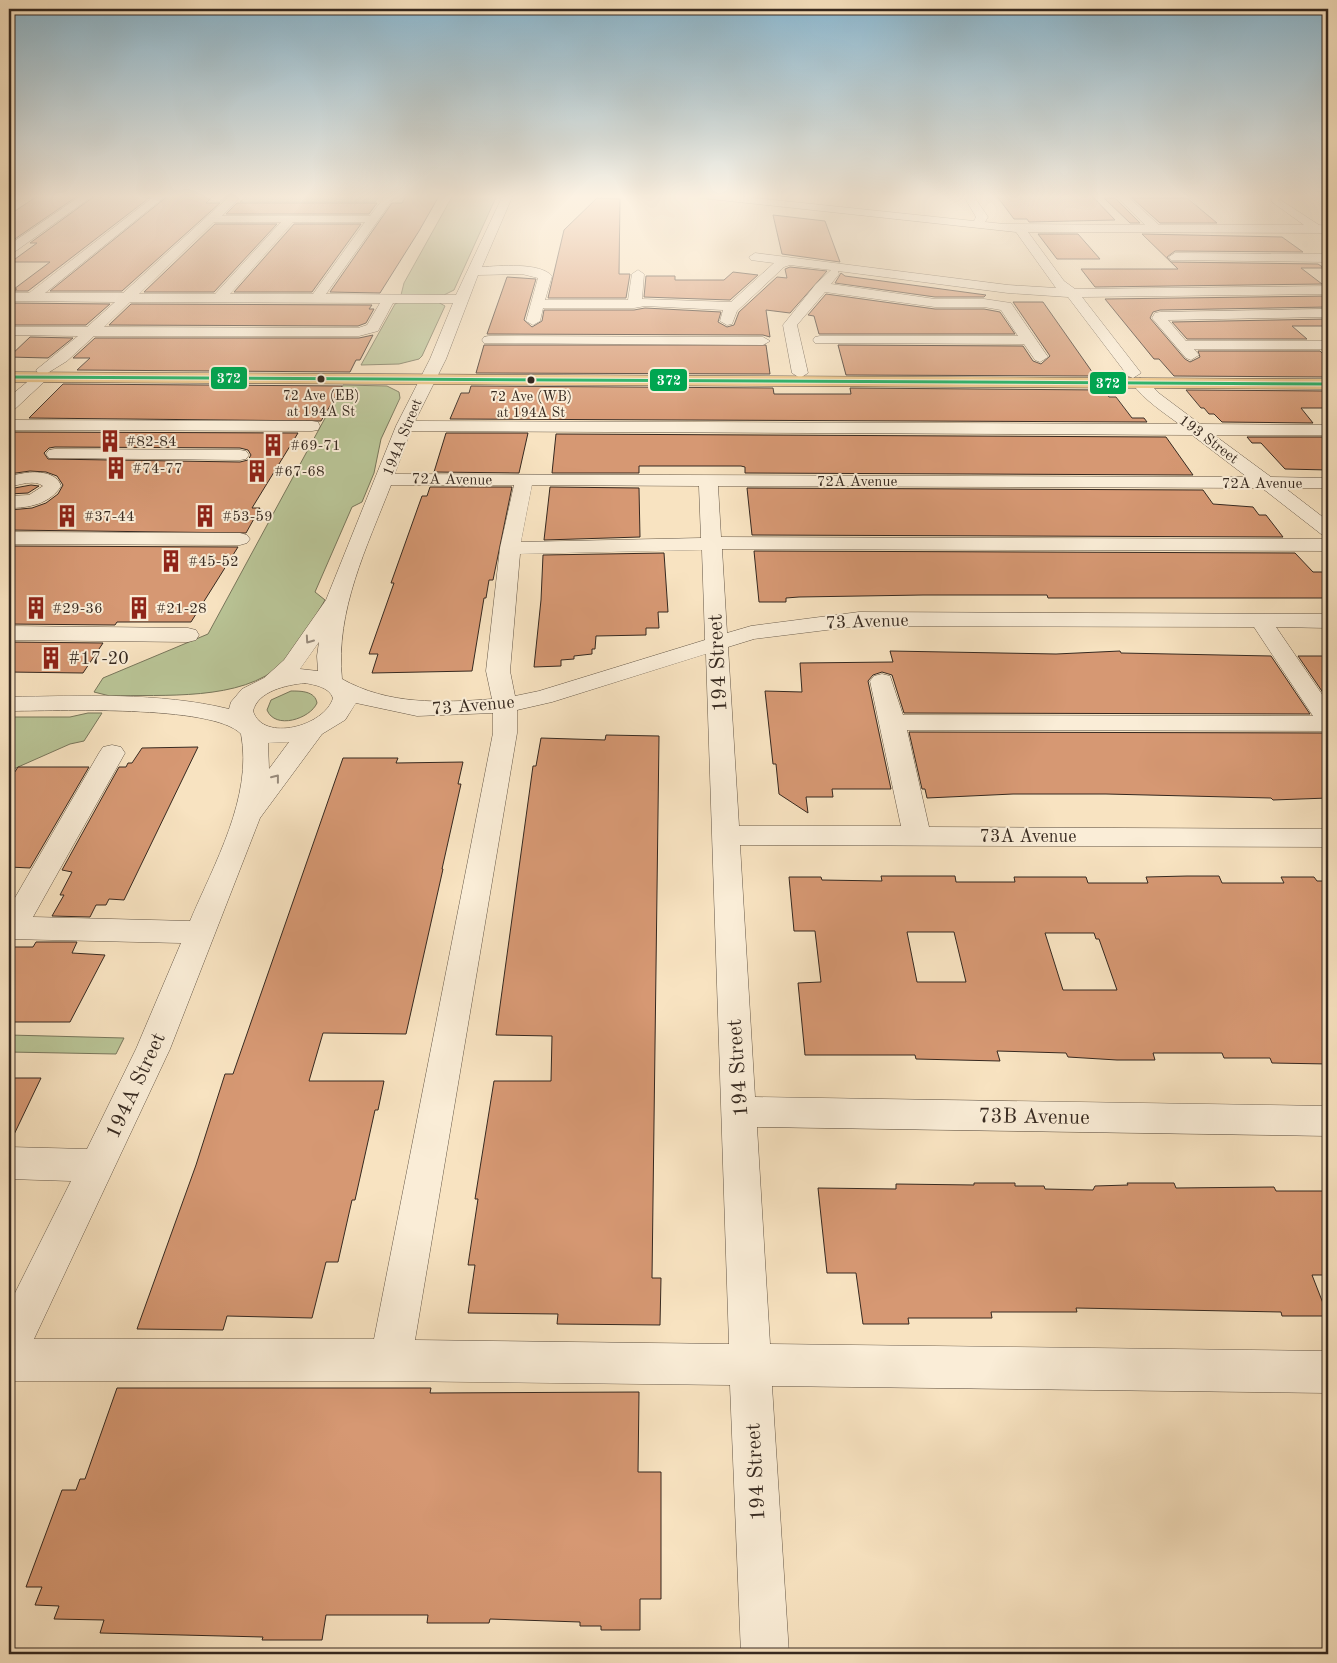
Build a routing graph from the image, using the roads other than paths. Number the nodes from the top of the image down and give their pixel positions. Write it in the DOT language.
graph roads {
  1 [pos="62,273"];
  2 [pos="153,273"];
  3 [pos="242,273"];
  4 [pos="335,273"];
  5 [pos="473,273"];
  6 [pos="539,273"];
  7 [pos="771,273"];
  8 [pos="834,273"];
  9 [pos="882,273"];
  10 [pos="1051,273"];
  11 [pos="638,274"];
  12 [pos="821,287"];
  13 [pos="1328,290"];
  14 [pos="1072,293"];
  15 [pos="9,296"];
  16 [pos="32,296"];
  17 [pos="127,297"];
  18 [pos="220,297"];
  19 [pos="317,298"];
  20 [pos="389,298"];
  21 [pos="462,298"];
  22 [pos="538,304"];
  23 [pos="634,304"];
  24 [pos="735,306"];
  25 [pos="1328,313"];
  26 [pos="9,331"];
  27 [pos="90,331"];
  28 [pos="489,340"];
  29 [pos="528,340"];
  30 [pos="820,340"];
  31 [pos="1028,340"];
  32 [pos="728,341"];
  33 [pos="763,341"];
  34 [pos="1328,345"];
  35 [pos="1040,357"];
  36 [pos="9,371"];
  37 [pos="42,373"];
  38 [pos="800,373"];
  39 [pos="430,375"];
  40 [pos="1328,376"];
  41 [pos="9,377"];
  42 [pos="1136,378"];
  43 [pos="1328,384"];
  44 [pos="9,406"];
  45 [pos="9,425"];
  46 [pos="82,425"];
  47 [pos="260,426"];
  48 [pos="312,426"];
  49 [pos="404,426"];
  50 [pos="1196,430"];
  51 [pos="1328,430"];
  52 [pos="55,454"];
  53 [pos="240,455"];
  54 [pos="230,470"];
  55 [pos="34,478"];
  56 [pos="386,479"];
  57 [pos="524,480"];
  58 [pos="708,481"];
  59 [pos="9,482"];
  60 [pos="1268,483"];
  61 [pos="1328,483"];
  62 [pos="9,503"];
  63 [pos="1328,530"];
  64 [pos="9,538"];
  65 [pos="240,539"];
  66 [pos="711,544"];
  67 [pos="1328,545"];
  68 [pos="510,548"];
  69 [pos="337,600"];
  70 [pos="1260,620"];
  71 [pos="1328,621"];
  72 [pos="9,634"];
  73 [pos="188,635"];
  74 [pos="717,645"];
  75 [pos="882,681"];
  76 [pos="268,684"];
  77 [pos="335,684"];
  78 [pos="9,704"];
  79 [pos="105,704"];
  80 [pos="504,704"];
  81 [pos="417,709"];
  82 [pos="1328,720"];
  83 [pos="894,722"];
  84 [pos="1328,724"];
  85 [pos="249,726"];
  86 [pos="316,728"];
  87 [pos="112,753"];
  88 [pos="246,816"];
  89 [pos="727,835"];
  90 [pos="917,836"];
  91 [pos="1328,838"];
  92 [pos="10,928"];
  93 [pos="199,932"];
  94 [pos="740,1112"];
  95 [pos="1328,1121"];
  96 [pos="9,1163"];
  97 [pos="98,1164"];
  98 [pos="9,1348"];
  99 [pos="9,1360"];
  100 [pos="391,1360"];
  101 [pos="749,1365"];
  102 [pos="1328,1372"];
  103 [pos="765,1654"];
  1 -- 16 [label="street"];
  2 -- 17 [label="street"];
  3 -- 18 [label="street"];
  4 -- 19 [label="street"];
  5 -- 21 [label="street, 194A Street"];
  6 -- 22 [label="street"];
  7 -- 24 [label="street"];
  8 -- 12 [label="street"];
  9 -- 14 [label="street"];
  10 -- 14 [label="street, 193 Street"];
  11 -- 23 [label="street"];
  12 -- 31 [label="street"];
  12 -- 38 [label="street"];
  13 -- 14 [label="street"];
  14 -- 42 [label="street, 193 Street"];
  15 -- 16 [label="street"];
  16 -- 17 [label="street"];
  17 -- 18 [label="street"];
  17 -- 27 [label="street"];
  18 -- 19 [label="street"];
  19 -- 20 [label="street"];
  20 -- 21 [label="street"];
  20 -- 27 [label="street"];
  21 -- 39 [label="street, 194A Street"];
  22 -- 23 [label="street"];
  22 -- 29 [label="street"];
  23 -- 24 [label="street"];
  24 -- 32 [label="street"];
  25 -- 34 [label="street"];
  26 -- 27 [label="street"];
  27 -- 37 [label="street"];
  28 -- 29 [label="street"];
  29 -- 32 [label="street"];
  30 -- 31 [label="street"];
  31 -- 35 [label="street"];
  32 -- 33 [label="street"];
  36 -- 37 [label="main road"];
  37 -- 39 [label="main road"];
  37 -- 41 [label="main road"];
  37 -- 44 [label="street"];
  38 -- 39 [label="main road"];
  38 -- 42 [label="main road"];
  39 -- 42 [label="main road"];
  39 -- 49 [label="street, 194A Street"];
  40 -- 42 [label="main road"];
  42 -- 43 [label="main road"];
  42 -- 50 [label="street, 193 Street"];
  45 -- 46 [label="street"];
  46 -- 47 [label="street"];
  46 -- 52 [label="street"];
  47 -- 48 [label="street"];
  47 -- 53 [label="street"];
  49 -- 50 [label="street"];
  49 -- 56 [label="street, 194A Street"];
  50 -- 51 [label="street"];
  50 -- 60 [label="street, 193 Street"];
  52 -- 53 [label="street"];
  52 -- 55 [label="street"];
  53 -- 54 [label="street"];
  55 -- 59 [label="street"];
  55 -- 62 [label="street"];
  56 -- 57 [label="street, 72A Avenue"];
  56 -- 69 [label="street, 194A Street"];
  57 -- 58 [label="street, 72A Avenue"];
  57 -- 68 [label="street"];
  58 -- 60 [label="street, 72A Avenue"];
  58 -- 66 [label="street, 194 Street"];
  60 -- 61 [label="street, 72A Avenue"];
  60 -- 63 [label="street, 193 Street"];
  64 -- 65 [label="street"];
  66 -- 67 [label="street"];
  66 -- 68 [label="street"];
  66 -- 74 [label="street, 194 Street"];
  68 -- 80 [label="street"];
  69 -- 76 [label="street, 194A Street, one-way"];
  69 -- 77 [label="street, 194A Street"];
  70 -- 71 [label="street, 73 Avenue"];
  70 -- 74 [label="street, 73 Avenue"];
  70 -- 82 [label="street"];
  72 -- 73 [label="street"];
  74 -- 80 [label="street, 73 Avenue"];
  74 -- 89 [label="street, 194 Street"];
  75 -- 83 [label="street"];
  76 -- 77 [label="street, 73 Avenue"];
  76 -- 79 [label="street"];
  76 -- 85 [label="street, 194A Street"];
  77 -- 81 [label="street, 73 Avenue"];
  77 -- 86 [label="street, 194A Street"];
  78 -- 79 [label="street"];
  79 -- 85 [label="street"];
  80 -- 81 [label="street, 73 Avenue"];
  80 -- 100 [label="street"];
  81 -- 86 [label="street, 73 Avenue"];
  83 -- 84 [label="street"];
  83 -- 90 [label="street"];
  85 -- 86 [label="street, 73 Avenue"];
  85 -- 88 [label="street, 194A Street"];
  88 -- 86 [label="street, 194A Street, one-way"];
  87 -- 92 [label="street"];
  88 -- 93 [label="street, 194A Street"];
  89 -- 90 [label="street, 73A Avenue"];
  89 -- 94 [label="street, 194 Street"];
  90 -- 91 [label="street, 73A Avenue"];
  92 -- 93 [label="street"];
  93 -- 97 [label="street, 194A Street"];
  94 -- 95 [label="street, 73B Avenue"];
  94 -- 101 [label="street, 194 Street"];
  96 -- 97 [label="street"];
  97 -- 98 [label="street, 194A Street"];
  99 -- 100 [label="street"];
  100 -- 101 [label="street"];
  101 -- 102 [label="street"];
  101 -- 103 [label="street, 194 Street"];
}
